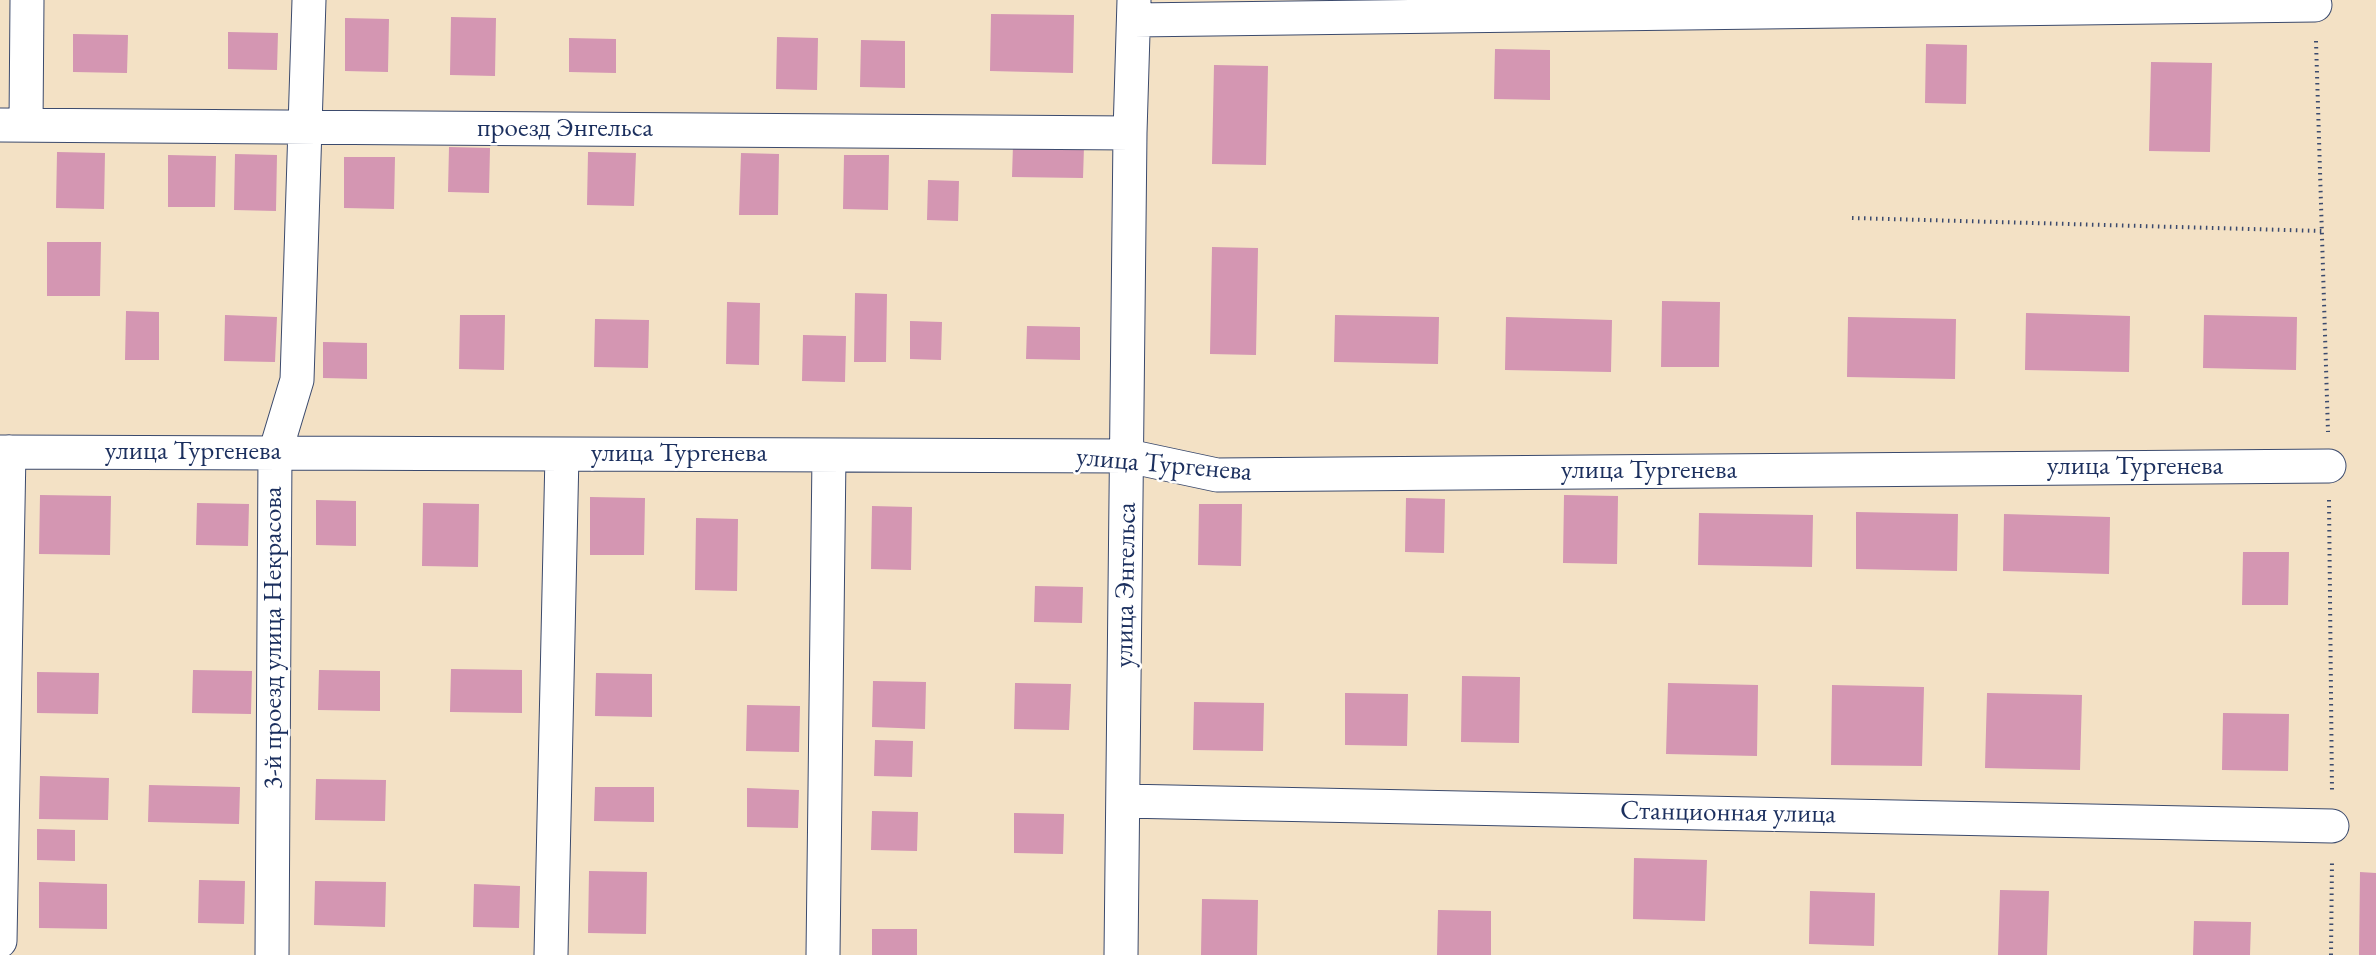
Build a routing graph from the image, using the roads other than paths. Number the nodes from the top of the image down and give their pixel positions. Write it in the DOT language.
graph roads {
  1 [pos="27,0"];
  2 [pos="309,0"];
  3 [pos="2315,4"];
  4 [pos="1134,10"];
  5 [pos="13,125"];
  6 [pos="305,127"];
  7 [pos="1130,133"];
  8 [pos="4,452"];
  9 [pos="275,453"];
  10 [pos="562,454"];
  11 [pos="829,455"];
  12 [pos="1128,456"];
  13 [pos="2329,466"];
  14 [pos="1123,801"];
  15 [pos="2332,826"];
  16 [pos="0,941"];
  17 [pos="272,955"];
  18 [pos="551,955"];
  19 [pos="823,955"];
  20 [pos="1121,955"];
  1 -- 5 [label="street"];
  2 -- 6 [label="street, 3-й проезд улица Некрасова"];
  3 -- 4 [label="street"];
  4 -- 7 [label="street, улица Энгельса"];
  5 -- 6 [label="street, проезд Энгельса"];
  6 -- 7 [label="street, проезд Энгельса"];
  6 -- 9 [label="street, 3-й проезд улица Некрасова"];
  7 -- 12 [label="street, улица Энгельса"];
  8 -- 9 [label="street, улица Тургенева"];
  8 -- 16 [label="street"];
  9 -- 10 [label="street, улица Тургенева"];
  9 -- 17 [label="street, 3-й проезд улица Некрасова"];
  10 -- 11 [label="street, улица Тургенева"];
  10 -- 18 [label="street"];
  11 -- 12 [label="street, улица Тургенева"];
  11 -- 19 [label="street"];
  12 -- 13 [label="street, улица Тургенева"];
  12 -- 14 [label="street, улица Энгельса"];
  14 -- 15 [label="street, Станционная улица"];
  14 -- 20 [label="street, улица Энгельса"];
}
